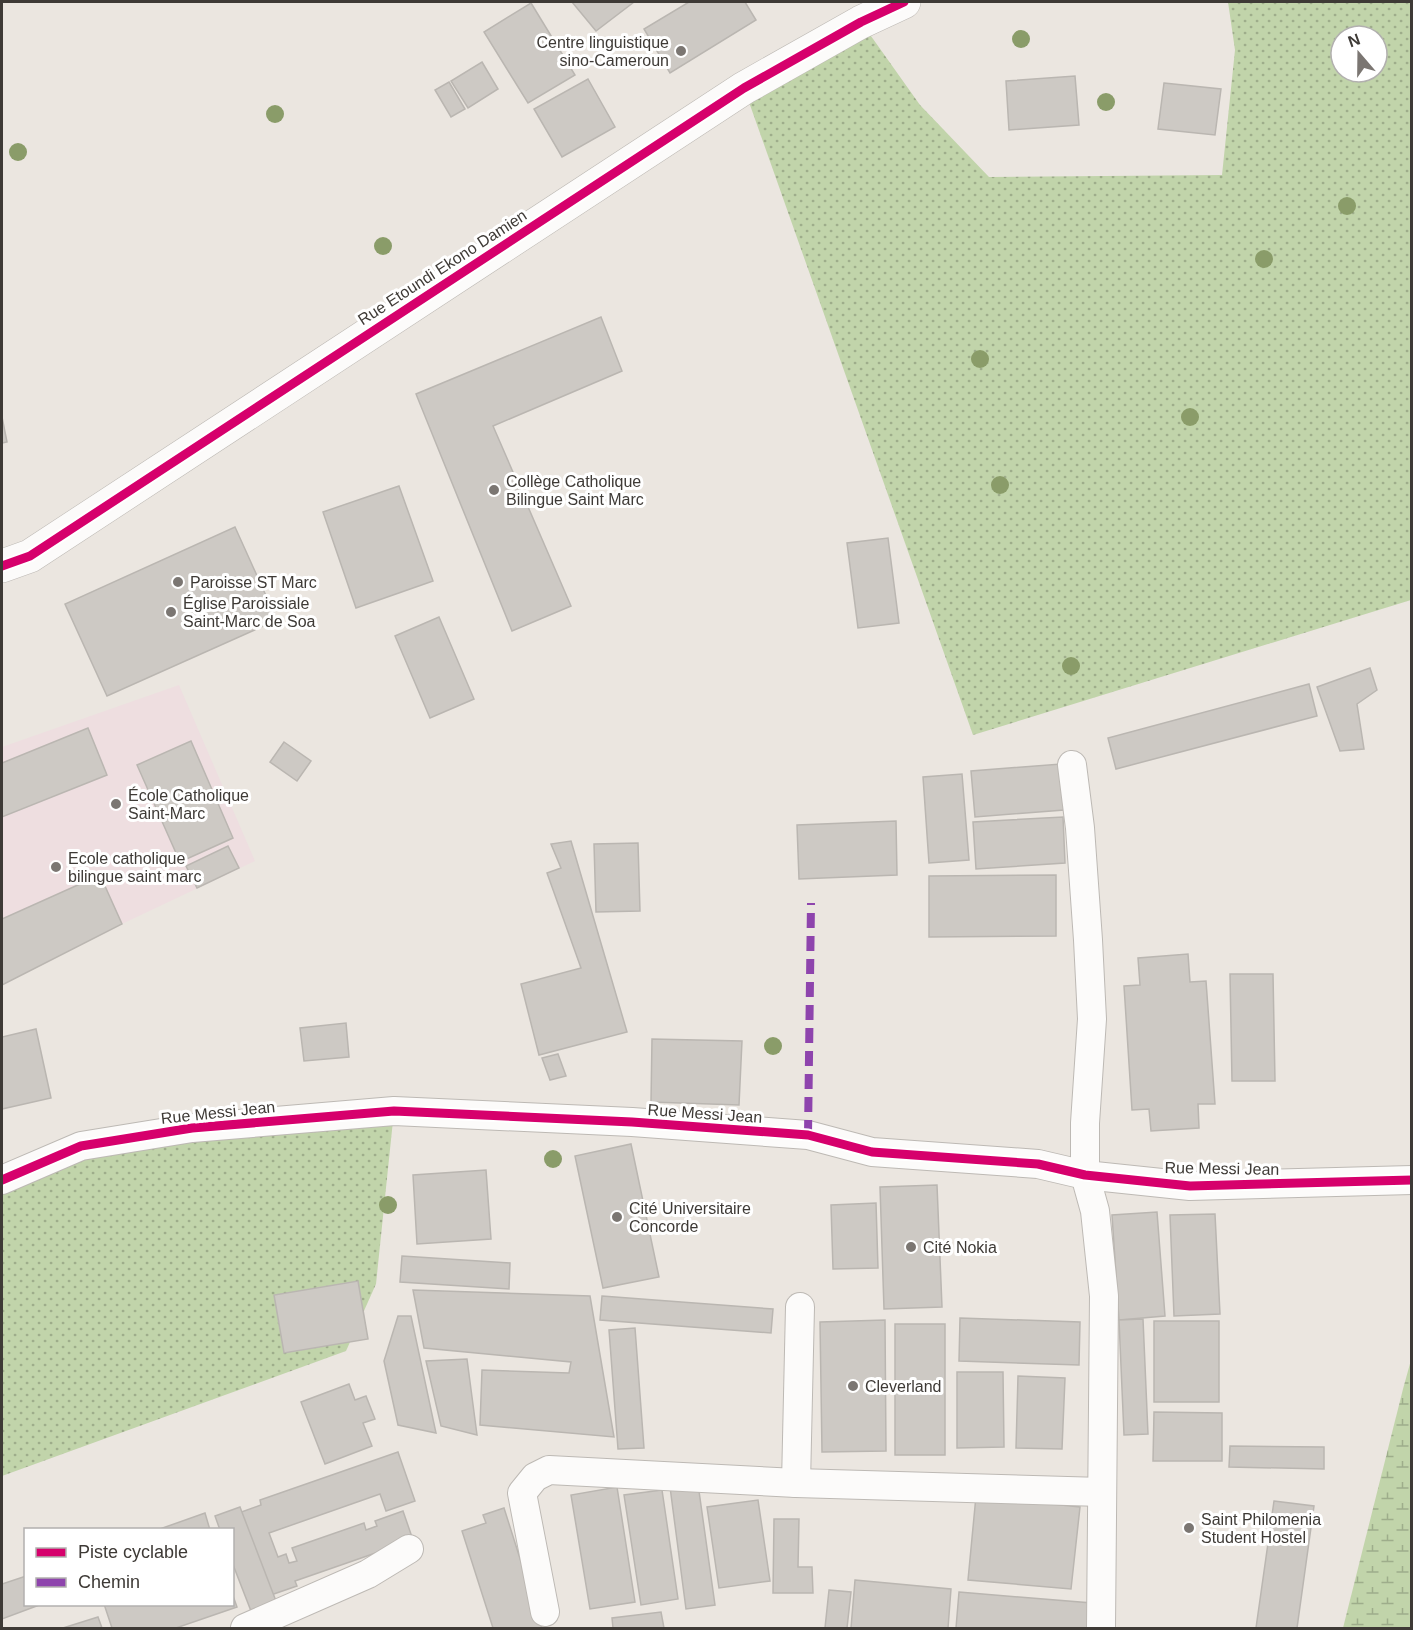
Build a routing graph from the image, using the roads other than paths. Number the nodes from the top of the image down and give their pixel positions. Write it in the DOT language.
graph roads {
  1 [pos="904,2"];
  2 [pos="2,566"];
  3 [pos="1072,765"];
  4 [pos="1085,1174"];
  5 [pos="2,1180"];
  6 [pos="1412,1180"];
  7 [pos="800,1307"];
  8 [pos="796,1483"];
  9 [pos="1102,1492"];
  10 [pos="409,1549"];
  11 [pos="545,1612"];
  12 [pos="245,1629"];
  13 [pos="1101,1629"];
  1 -- 2 [label="street, Rue Etoundi Ekono Damien"];
  3 -- 4 [label="street"];
  4 -- 5 [label="street, Rue Messi Jean"];
  4 -- 6 [label="street, Rue Messi Jean"];
  4 -- 9 [label="street"];
  7 -- 8 [label="street"];
  8 -- 9 [label="street"];
  8 -- 11 [label="street"];
  9 -- 13 [label="street"];
  10 -- 12 [label="street"];
}
